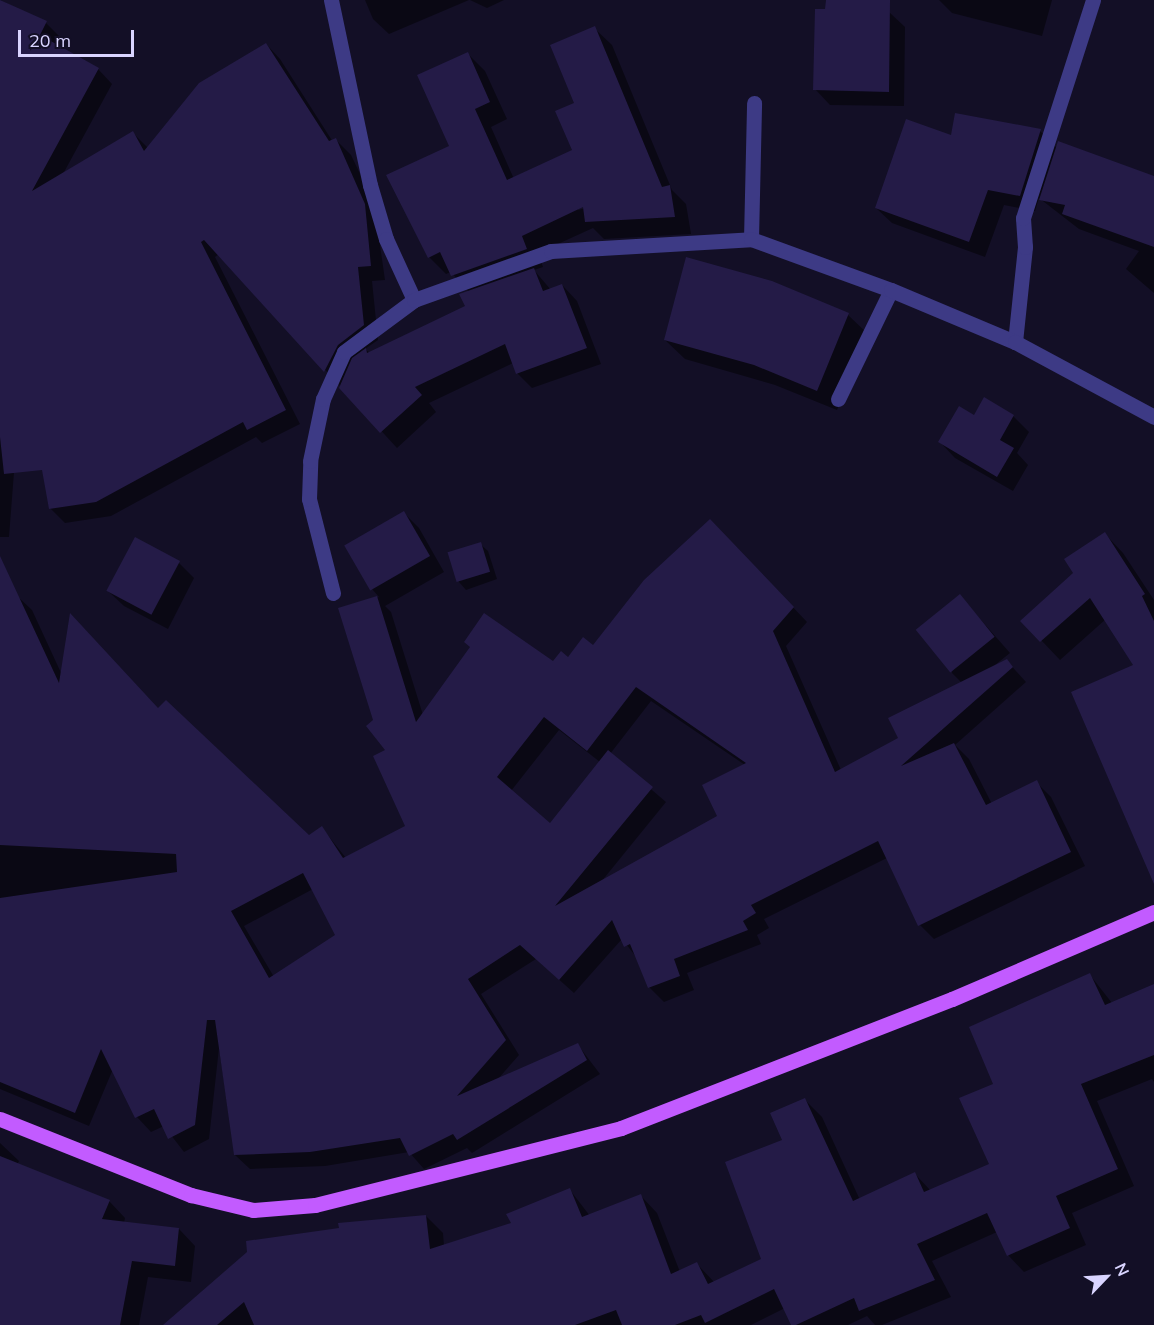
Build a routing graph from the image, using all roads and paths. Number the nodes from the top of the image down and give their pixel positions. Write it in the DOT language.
graph roads {
  1 [pos="331,0"];
  2 [pos="1093,0"];
  3 [pos="754,103"];
  4 [pos="751,239"];
  5 [pos="891,290"];
  6 [pos="414,300"];
  7 [pos="1015,342"];
  8 [pos="838,399"];
  9 [pos="1154,417"];
  10 [pos="333,593"];
  11 [pos="1154,912"];
  12 [pos="0,1119"];
  1 -- 6 [label="street"];
  2 -- 7 [label="street"];
  3 -- 4 [label="street"];
  4 -- 5 [label="street"];
  4 -- 6 [label="street"];
  5 -- 7 [label="street"];
  5 -- 8 [label="street"];
  6 -- 10 [label="street"];
  7 -- 9 [label="street"];
  11 -- 12 [label="main road"];
}
